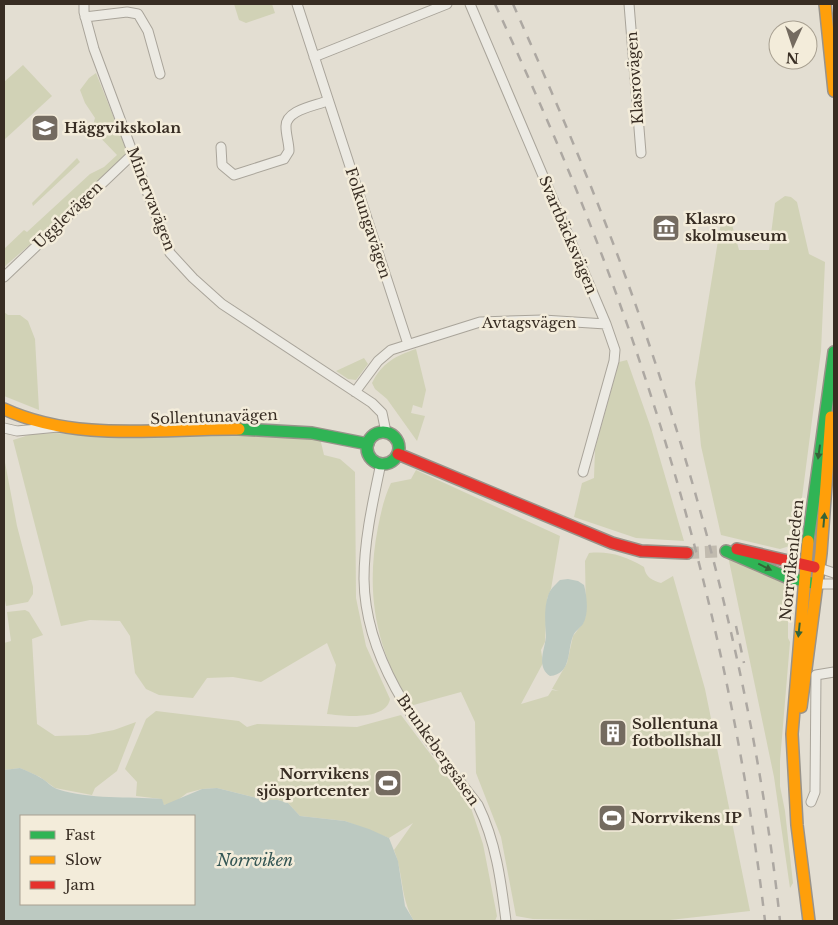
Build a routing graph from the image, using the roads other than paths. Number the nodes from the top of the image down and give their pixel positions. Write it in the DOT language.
graph roads {
  1 [pos="84,4"];
  2 [pos="297,4"];
  3 [pos="447,4"];
  4 [pos="470,4"];
  5 [pos="629,4"];
  6 [pos="825,4"];
  7 [pos="85,17"];
  8 [pos="314,57"];
  9 [pos="160,74"];
  10 [pos="834,91"];
  11 [pos="327,101"];
  12 [pos="221,147"];
  13 [pos="641,153"];
  14 [pos="133,154"];
  15 [pos="4,277"];
  16 [pos="606,324"];
  17 [pos="408,344"];
  18 [pos="834,352"];
  19 [pos="834,356"];
  20 [pos="355,392"];
  21 [pos="4,409"];
  22 [pos="61,426"];
  23 [pos="4,428"];
  24 [pos="386,432"];
  25 [pos="368,444"];
  26 [pos="398,454"];
  27 [pos="381,463"];
  28 [pos="583,472"];
  29 [pos="687,553"];
  30 [pos="806,564"];
  31 [pos="819,568"];
  32 [pos="834,573"];
  33 [pos="804,582"];
  34 [pos="817,584"];
  35 [pos="834,584"];
  36 [pos="834,672"];
  37 [pos="794,772"];
  38 [pos="811,802"];
  39 [pos="506,921"];
  40 [pos="810,921"];
  1 -- 7 [label="street, Minervavägen"];
  2 -- 8 [label="street, Folkungavägen"];
  3 -- 8 [label="street"];
  4 -- 16 [label="street, Svartbäcksvägen"];
  5 -- 13 [label="street, Klasrovägen"];
  6 -- 10 [label="main road"];
  7 -- 9 [label="street"];
  7 -- 14 [label="street, Minervavägen"];
  8 -- 11 [label="street, Folkungavägen"];
  11 -- 12 [label="street"];
  11 -- 17 [label="street, Folkungavägen"];
  14 -- 15 [label="street, Ugglevägen"];
  14 -- 20 [label="street, Minervavägen"];
  16 -- 17 [label="street, Avtagsvägen"];
  16 -- 28 [label="street, Svartbäcksvägen"];
  17 -- 20 [label="street, Avtagsvägen"];
  18 -- 30 [label="main road, Norrvikenleden, one-way"];
  31 -- 19 [label="main road, Norrvikenleden, one-way"];
  20 -- 24 [label="street, Minervavägen"];
  21 -- 22 [label="main road, Sollentunavägen"];
  22 -- 23 [label="street, Sollentunavägen"];
  22 -- 25 [label="main road, Sollentunavägen"];
  24 -- 25 [label="main road"];
  24 -- 26 [label="main road"];
  25 -- 27 [label="main road"];
  26 -- 27 [label="main road"];
  26 -- 29 [label="main road"];
  27 -- 39 [label="street, Brunkebergsåsen"];
  30 -- 31 [label="main road"];
  30 -- 33 [label="main road, Norrvikenleden"];
  30 -- 33 [label="main road, one-way"];
  31 -- 32 [label="street"];
  31 -- 34 [label="main road, Norrvikenleden"];
  33 -- 34 [label="main road"];
  33 -- 37 [label="main road, Norrvikenleden, one-way"];
  34 -- 35 [label="street"];
  34 -- 37 [label="main road, Norrvikenleden"];
  36 -- 38 [label="street"];
  37 -- 40 [label="main road, Norrvikenleden"];
}
